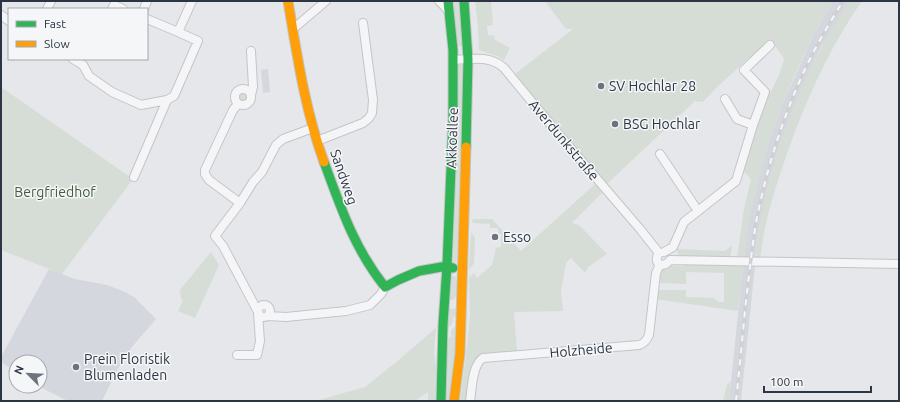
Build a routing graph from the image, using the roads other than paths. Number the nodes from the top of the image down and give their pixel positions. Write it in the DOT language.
graph roads {
  1 [pos="192,1"];
  2 [pos="288,1"];
  3 [pos="326,1"];
  4 [pos="439,1"];
  5 [pos="448,1"];
  6 [pos="464,1"];
  7 [pos="112,8"];
  8 [pos="121,8"];
  9 [pos="449,12"];
  10 [pos="148,19"];
  11 [pos="363,24"];
  12 [pos="293,29"];
  13 [pos="178,32"];
  14 [pos="770,45"];
  15 [pos="251,50"];
  16 [pos="468,59"];
  17 [pos="453,60"];
  18 [pos="85,62"];
  19 [pos="251,95"];
  20 [pos="725,99"];
  21 [pos="166,100"];
  22 [pos="238,104"];
  23 [pos="753,124"];
  24 [pos="312,128"];
  25 [pos="317,141"];
  26 [pos="660,154"];
  27 [pos="134,177"];
  28 [pos="240,203"];
  29 [pos="698,211"];
  30 [pos="662,253"];
  31 [pos="670,260"];
  32 [pos="660,264"];
  33 [pos="899,264"];
  34 [pos="447,266"];
  35 [pos="462,277"];
  36 [pos="446,282"];
  37 [pos="385,288"];
  38 [pos="462,293"];
  39 [pos="258,312"];
  40 [pos="237,355"];
  41 [pos="441,401"];
  42 [pos="454,401"];
  43 [pos="470,401"];
  1 -- 13 [label="street"];
  2 -- 12 [label="main road, Sandweg"];
  3 -- 12 [label="street"];
  4 -- 9 [label="street"];
  5 -- 9 [label="main road, Akkoallee"];
  6 -- 16 [label="main road, Akkoallee"];
  7 -- 8 [label="street"];
  9 -- 17 [label="main road, Akkoallee"];
  10 -- 13 [label="street"];
  11 -- 25 [label="street"];
  12 -- 24 [label="main road, Sandweg"];
  13 -- 21 [label="street"];
  14 -- 23 [label="street"];
  15 -- 19 [label="street"];
  16 -- 17 [label="street, Averdunkstraße"];
  16 -- 30 [label="street, Averdunkstraße"];
  16 -- 35 [label="main road, Akkoallee"];
  17 -- 34 [label="main road, Akkoallee"];
  18 -- 21 [label="street"];
  19 -- 22 [label="street"];
  19 -- 22 [label="street"];
  20 -- 23 [label="street"];
  21 -- 27 [label="street"];
  22 -- 28 [label="street"];
  23 -- 29 [label="street"];
  24 -- 25 [label="main road, Sandweg"];
  24 -- 28 [label="street"];
  25 -- 37 [label="main road, Sandweg"];
  26 -- 29 [label="street"];
  28 -- 39 [label="street"];
  29 -- 30 [label="street"];
  30 -- 31 [label="street"];
  30 -- 32 [label="street, Holzheide"];
  31 -- 32 [label="street"];
  31 -- 33 [label="street"];
  32 -- 43 [label="street, Holzheide"];
  34 -- 35 [label="main road"];
  34 -- 36 [label="main road, Akkoallee"];
  34 -- 37 [label="main road"];
  35 -- 38 [label="main road, Akkoallee"];
  36 -- 38 [label="main road, Akkoallee"];
  36 -- 41 [label="main road, Akkoallee"];
  37 -- 39 [label="street"];
  38 -- 42 [label="main road, Akkoallee"];
  39 -- 40 [label="street"];
}
